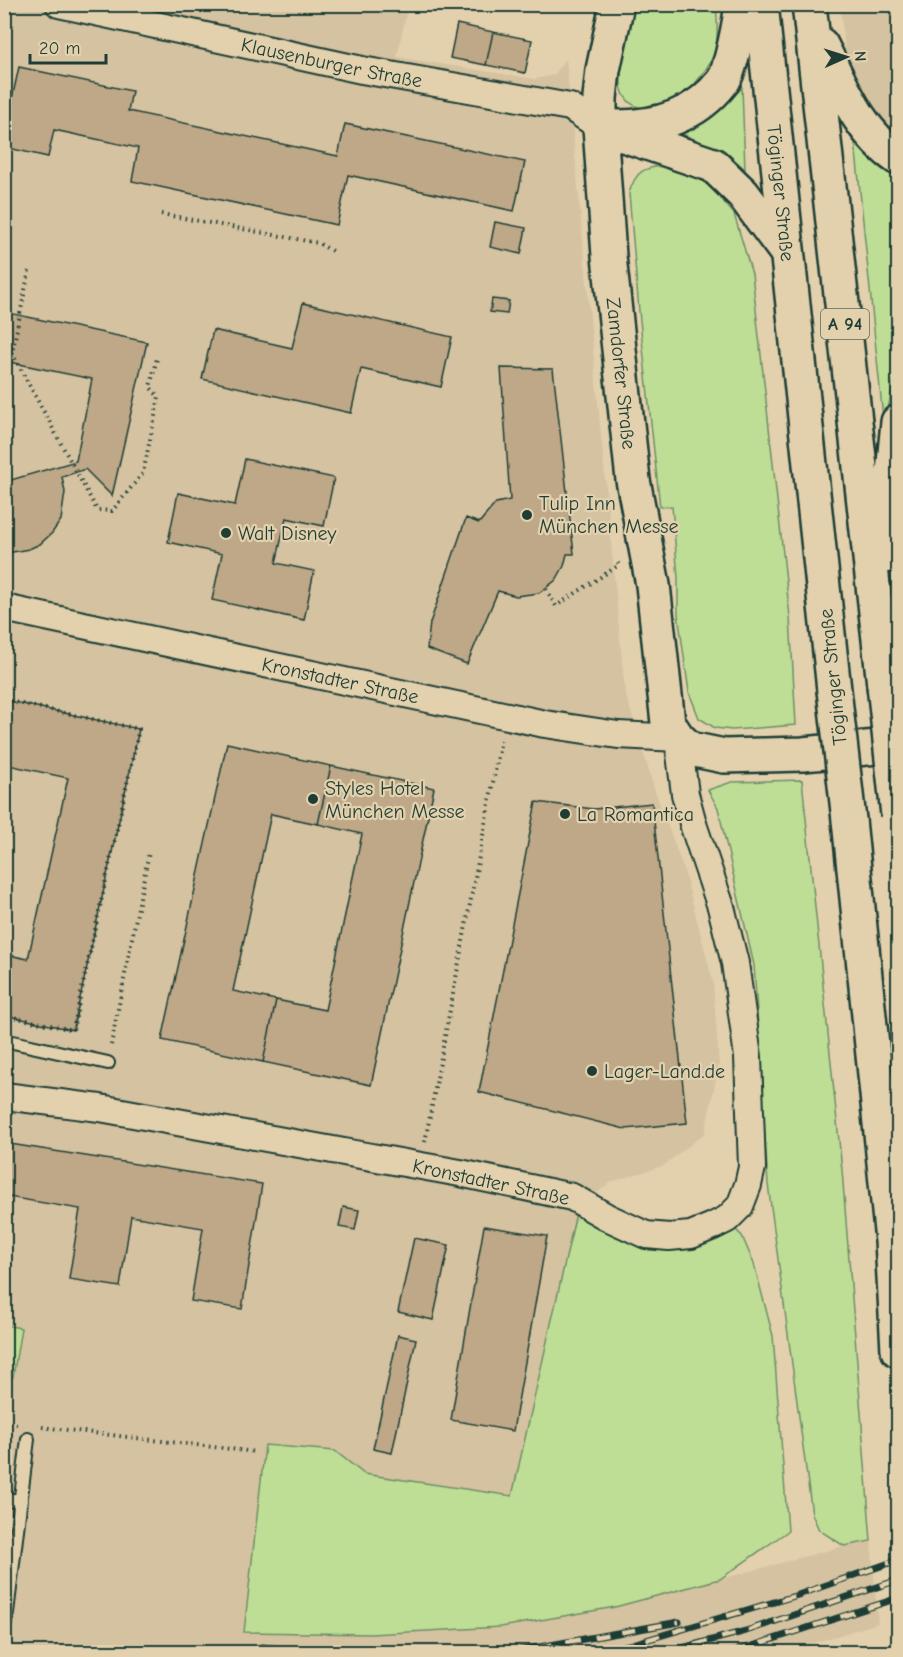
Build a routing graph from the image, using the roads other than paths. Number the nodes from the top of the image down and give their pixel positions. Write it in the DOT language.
graph roads {
  1 [pos="59,4"];
  2 [pos="617,4"];
  3 [pos="742,4"];
  4 [pos="761,4"];
  5 [pos="810,16"];
  6 [pos="600,127"];
  7 [pos="898,158"];
  8 [pos="788,254"];
  9 [pos="898,422"];
  10 [pos="4,608"];
  11 [pos="878,621"];
  12 [pos="678,738"];
  13 [pos="898,745"];
  14 [pos="898,816"];
  15 [pos="4,1040"];
  16 [pos="108,1063"];
  17 [pos="4,1096"];
  18 [pos="898,1350"];
  19 [pos="28,1439"];
  20 [pos="4,1499"];
  21 [pos="21,1501"];
  22 [pos="6,1622"];
  1 -- 6 [label="street, Klausenburger Straße"];
  2 -- 6 [label="main road, Zamdorfer Straße"];
  3 -- 6 [label="main road"];
  4 -- 8 [label="main road, Töginger Straße / A 94"];
  5 -- 7 [label="main road"];
  5 -- 11 [label="main road, A 94"];
  6 -- 8 [label="main road"];
  6 -- 12 [label="main road, Zamdorfer Straße"];
  8 -- 18 [label="main road, Töginger Straße / A 94, bridge"];
  9 -- 11 [label="main road"];
  10 -- 12 [label="street, Kronstadter Straße"];
  11 -- 14 [label="main road, A 94, bridge"];
  12 -- 13 [label="main road, Kronstadter Straße"];
  12 -- 17 [label="street, Kronstadter Straße"];
  15 -- 16 [label="lane"];
  19 -- 21 [label="lane"];
  20 -- 21 [label="lane"];
  21 -- 22 [label="lane"];
}
